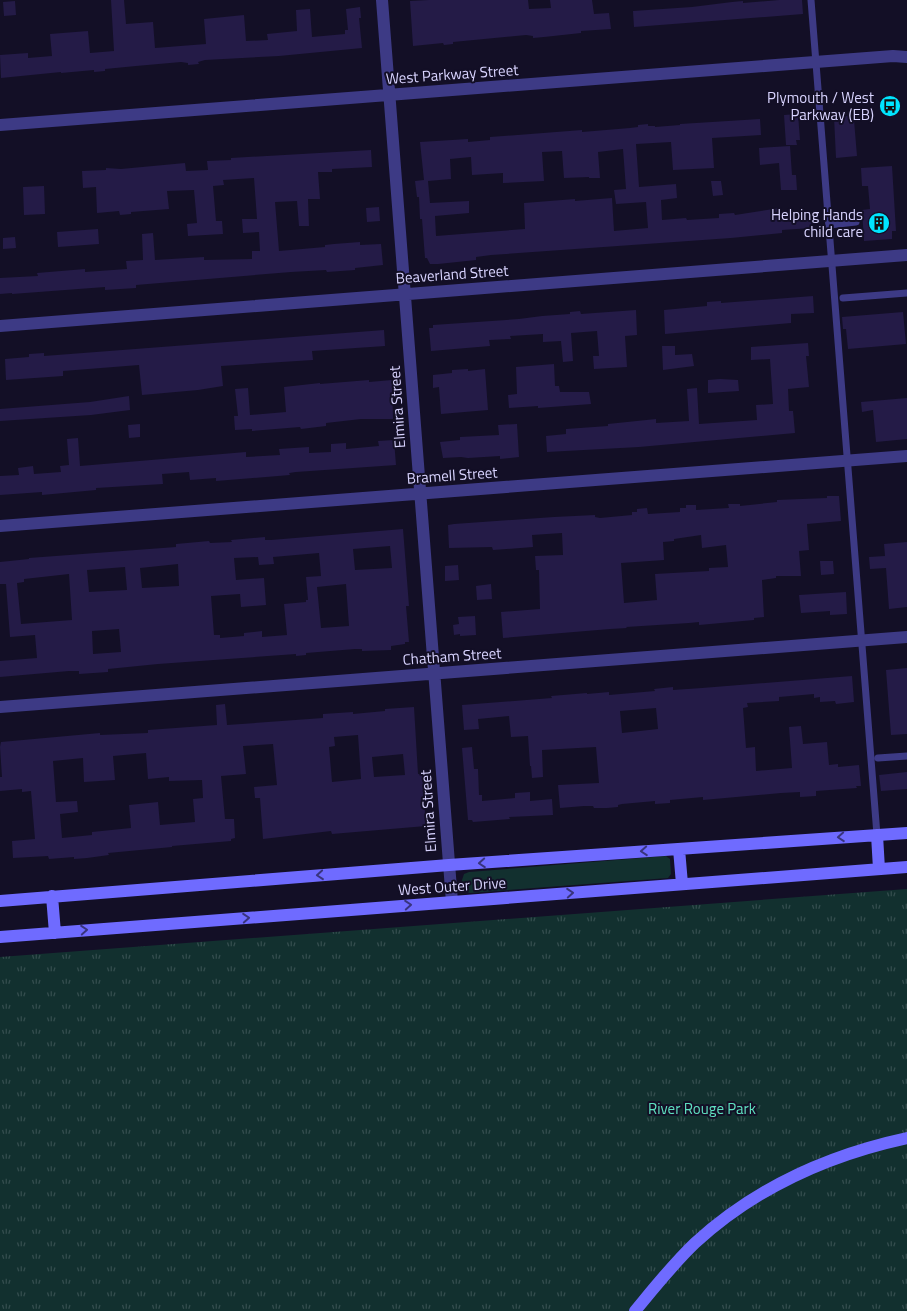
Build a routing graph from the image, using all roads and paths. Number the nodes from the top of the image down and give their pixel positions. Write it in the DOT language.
graph roads {
  1 [pos="382,0"];
  2 [pos="811,0"];
  3 [pos="907,57"];
  4 [pos="816,62"];
  5 [pos="390,95"];
  6 [pos="0,125"];
  7 [pos="856,222"];
  8 [pos="829,225"];
  9 [pos="907,255"];
  10 [pos="831,261"];
  11 [pos="907,293"];
  12 [pos="405,294"];
  13 [pos="843,298"];
  14 [pos="0,326"];
  15 [pos="907,456"];
  16 [pos="846,460"];
  17 [pos="420,493"];
  18 [pos="0,526"];
  19 [pos="907,637"];
  20 [pos="861,640"];
  21 [pos="434,674"];
  22 [pos="0,707"];
  23 [pos="907,756"];
  24 [pos="878,758"];
  25 [pos="907,833"];
  26 [pos="877,835"];
  27 [pos="679,849"];
  28 [pos="449,865"];
  29 [pos="907,867"];
  30 [pos="879,869"];
  31 [pos="682,884"];
  32 [pos="52,896"];
  33 [pos="0,900"];
  34 [pos="452,902"];
  35 [pos="55,933"];
  36 [pos="0,937"];
  37 [pos="907,1138"];
  38 [pos="635,1311"];
  1 -- 5 [label="street, Elmira Street"];
  2 -- 4 [label="lane"];
  3 -- 4 [label="street, West Parkway Street"];
  4 -- 5 [label="street, West Parkway Street"];
  4 -- 8 [label="lane"];
  5 -- 6 [label="street, West Parkway Street"];
  5 -- 12 [label="street, Elmira Street"];
  7 -- 8 [label="lane"];
  8 -- 10 [label="lane"];
  9 -- 10 [label="street, Beaverland Street"];
  10 -- 12 [label="street, Beaverland Street"];
  10 -- 16 [label="lane"];
  11 -- 13 [label="lane"];
  12 -- 14 [label="street, Beaverland Street"];
  12 -- 17 [label="street, Elmira Street"];
  15 -- 16 [label="street, Bramell Street"];
  16 -- 17 [label="street, Bramell Street"];
  16 -- 20 [label="lane"];
  17 -- 18 [label="street, Bramell Street"];
  17 -- 21 [label="street, Elmira Street"];
  19 -- 20 [label="street, Chatham Street"];
  20 -- 21 [label="street, Chatham Street"];
  20 -- 26 [label="lane"];
  21 -- 22 [label="street, Chatham Street"];
  21 -- 28 [label="street, Elmira Street"];
  23 -- 24 [label="lane"];
  25 -- 26 [label="main road, West Outer Drive"];
  26 -- 27 [label="main road, West Outer Drive, one-way"];
  26 -- 30 [label="main road"];
  27 -- 28 [label="main road, West Outer Drive, one-way"];
  27 -- 31 [label="main road"];
  28 -- 32 [label="main road, West Outer Drive, one-way"];
  28 -- 34 [label="street, Elmira Street"];
  29 -- 30 [label="main road, West Outer Drive"];
  30 -- 31 [label="main road, West Outer Drive"];
  34 -- 31 [label="main road, West Outer Drive, one-way"];
  32 -- 33 [label="main road, West Outer Drive"];
  32 -- 35 [label="main road"];
  35 -- 34 [label="main road, West Outer Drive, one-way"];
  35 -- 36 [label="main road, West Outer Drive"];
  37 -- 38 [label="main road"];
}
